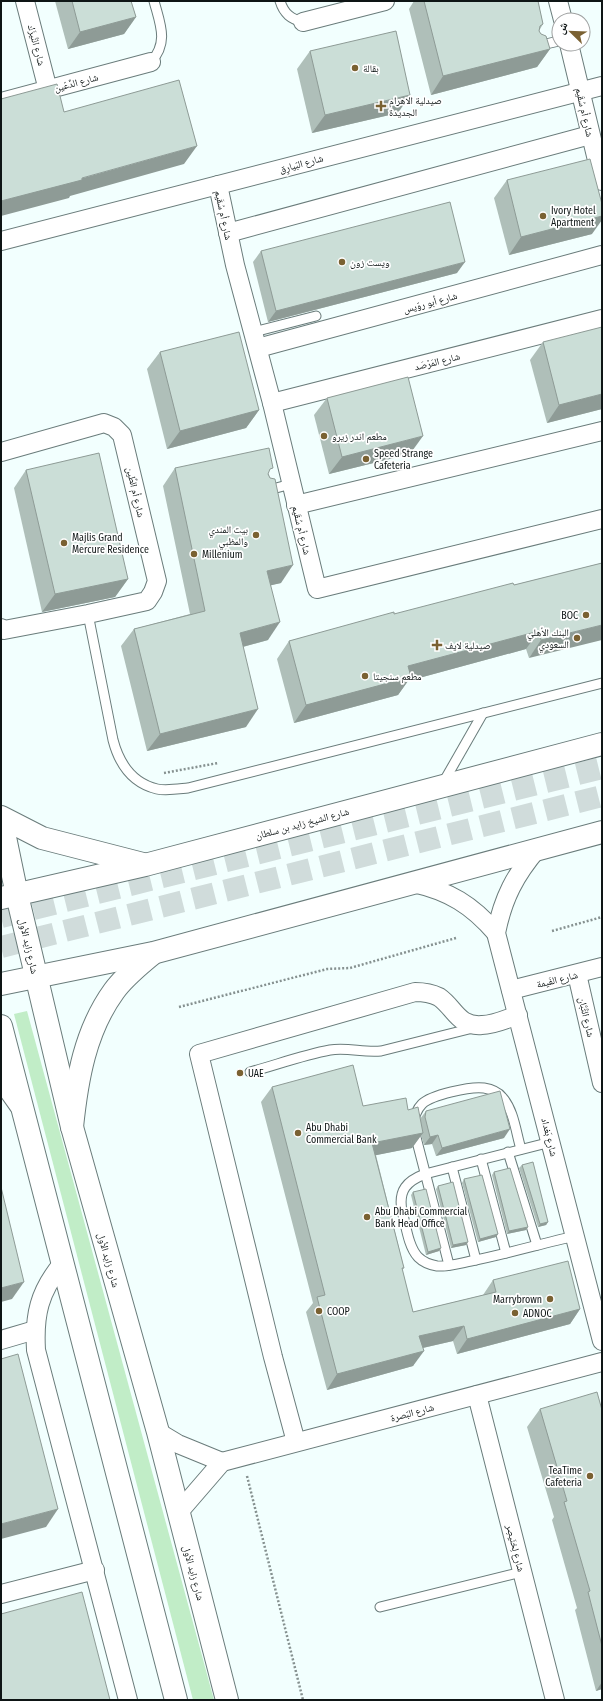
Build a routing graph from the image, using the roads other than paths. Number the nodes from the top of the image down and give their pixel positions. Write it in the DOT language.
graph roads {
  1 [pos="25,1"];
  2 [pos="154,1"];
  3 [pos="280,1"];
  4 [pos="384,1"];
  5 [pos="558,1"];
  6 [pos="561,12"];
  7 [pos="304,22"];
  8 [pos="551,43"];
  9 [pos="532,48"];
  10 [pos="571,52"];
  11 [pos="151,62"];
  12 [pos="602,86"];
  13 [pos="48,90"];
  14 [pos="581,91"];
  15 [pos="1,102"];
  16 [pos="590,135"];
  17 [pos="602,181"];
  18 [pos="218,185"];
  19 [pos="228,233"];
  20 [pos="1,241"];
  21 [pos="602,256"];
  22 [pos="316,316"];
  23 [pos="602,319"];
  24 [pos="256,340"];
  25 [pos="272,403"];
  26 [pos="602,431"];
  27 [pos="1,452"];
  28 [pos="291,484"];
  29 [pos="262,491"];
  30 [pos="296,505"];
  31 [pos="602,519"];
  32 [pos="88,614"];
  33 [pos="2,630"];
  34 [pos="602,683"];
  35 [pos="483,713"];
  36 [pos="602,744"];
  37 [pos="442,786"];
  38 [pos="1,817"];
  39 [pos="602,832"];
  40 [pos="538,848"];
  41 [pos="145,865"];
  42 [pos="413,883"];
  43 [pos="9,897"];
  44 [pos="496,933"];
  45 [pos="153,953"];
  46 [pos="602,967"];
  47 [pos="577,974"];
  48 [pos="36,977"];
  49 [pos="1,984"];
  50 [pos="511,990"];
  51 [pos="518,1015"];
  52 [pos="1,1026"];
  53 [pos="482,1026"];
  54 [pos="250,1072"];
  55 [pos="1,1077"];
  56 [pos="602,1083"];
  57 [pos="20,1104"];
  58 [pos="72,1127"];
  59 [pos="551,1142"];
  60 [pos="521,1149"];
  61 [pos="508,1152"];
  62 [pos="481,1159"];
  63 [pos="452,1167"];
  64 [pos="425,1174"];
  65 [pos="575,1236"];
  66 [pos="537,1245"];
  67 [pos="506,1253"];
  68 [pos="476,1260"];
  69 [pos="62,1264"];
  70 [pos="449,1264"];
  71 [pos="35,1330"];
  72 [pos="1,1340"];
  73 [pos="602,1341"];
  74 [pos="602,1362"];
  75 [pos="477,1395"];
  76 [pos="158,1432"];
  77 [pos="296,1442"];
  78 [pos="222,1462"];
  79 [pos="178,1513"];
  80 [pos="95,1570"];
  81 [pos="522,1572"];
  82 [pos="1,1594"];
  83 [pos="380,1607"];
  84 [pos="128,1700"];
  85 [pos="176,1700"];
  86 [pos="227,1700"];
  87 [pos="555,1700"];
  1 -- 13 [label="street, شارع النَّيزَك"];
  2 -- 11 [label="lane"];
  3 -- 7 [label="lane"];
  4 -- 7 [label="street"];
  5 -- 6 [label="street"];
  8 -- 9 [label="lane"];
  10 -- 14 [label="street, شارع أم سُقَيم"];
  11 -- 13 [label="street, شارع الدِّعَين"];
  12 -- 14 [label="street, شارع البَيارِق"];
  13 -- 15 [label="street, شارع الدِّعَين"];
  14 -- 16 [label="street, شارع أم سُقَيم"];
  14 -- 18 [label="street, شارع البَيارِق"];
  16 -- 17 [label="street, شارع أم سُقَيم"];
  16 -- 19 [label="street"];
  18 -- 19 [label="street, شارع أم سُقَيم"];
  18 -- 20 [label="street, شارع البَيارِق"];
  19 -- 24 [label="street, شارع أم سُقَيم"];
  21 -- 24 [label="street, شارع أبو روَيس"];
  22 -- 24 [label="lane"];
  23 -- 25 [label="street, شارع المَرْصَد"];
  24 -- 25 [label="street, شارع أم سُقَيم"];
  25 -- 28 [label="street, شارع أم سُقَيم"];
  26 -- 30 [label="street"];
  27 -- 32 [label="street, شارع أم الطِّين"];
  28 -- 29 [label="lane"];
  28 -- 30 [label="street, شارع أم سُقَيم"];
  30 -- 31 [label="street, شارع أم سُقَيم"];
  32 -- 33 [label="street, شارع أم الطِّين"];
  32 -- 35 [label="lane"];
  34 -- 35 [label="lane"];
  35 -- 37 [label="lane"];
  36 -- 37 [label="main road, شارع الشيخ زايد بن سلطان"];
  37 -- 41 [label="main road, شارع الشيخ زايد بن سلطان"];
  38 -- 41 [label="main road"];
  38 -- 43 [label="main road, شارع زايد الأول"];
  39 -- 40 [label="main road"];
  40 -- 42 [label="main road"];
  40 -- 44 [label="street, شارع بَغداد"];
  41 -- 43 [label="main road, شارع الشيخ زايد بن سلطان"];
  42 -- 44 [label="street, شارع بَغداد"];
  42 -- 45 [label="main road"];
  43 -- 48 [label="main road, شارع زايد الأول"];
  44 -- 50 [label="street, شارع بَغداد"];
  45 -- 48 [label="main road"];
  45 -- 58 [label="main road"];
  46 -- 47 [label="street, شارع الفَيمة"];
  47 -- 50 [label="street, شارع الفَيمة"];
  47 -- 56 [label="street, شارع التَّبَّان"];
  48 -- 49 [label="main road"];
  48 -- 58 [label="main road, شارع زايد الأول"];
  50 -- 51 [label="street, شارع بَغداد"];
  51 -- 53 [label="street"];
  51 -- 59 [label="street, شارع بَغداد"];
  52 -- 57 [label="main road"];
  53 -- 54 [label="lane"];
  53 -- 77 [label="street"];
  55 -- 57 [label="main road"];
  57 -- 69 [label="main road"];
  58 -- 76 [label="main road, شارع زايد الأول"];
  59 -- 60 [label="lane"];
  59 -- 65 [label="street, شارع بَغداد"];
  60 -- 61 [label="lane"];
  60 -- 64 [label="lane"];
  61 -- 62 [label="lane"];
  61 -- 66 [label="lane"];
  62 -- 63 [label="lane"];
  62 -- 67 [label="lane"];
  63 -- 64 [label="lane"];
  63 -- 68 [label="lane"];
  64 -- 70 [label="lane"];
  64 -- 70 [label="lane"];
  65 -- 66 [label="lane"];
  65 -- 73 [label="street, شارع بَغداد"];
  66 -- 67 [label="lane"];
  67 -- 68 [label="lane"];
  68 -- 70 [label="lane"];
  69 -- 71 [label="street"];
  69 -- 85 [label="main road"];
  71 -- 72 [label="street"];
  71 -- 80 [label="street"];
  74 -- 75 [label="street, شارع البَصرة"];
  75 -- 77 [label="street, شارع البَصرة"];
  75 -- 81 [label="street, شارع لِخنَيصِر"];
  76 -- 78 [label="street"];
  76 -- 79 [label="main road, شارع زايد الأول"];
  77 -- 78 [label="street, شارع البَصرة"];
  78 -- 79 [label="street"];
  79 -- 86 [label="main road, شارع زايد الأول"];
  80 -- 82 [label="street"];
  80 -- 84 [label="street"];
  81 -- 83 [label="lane"];
  81 -- 87 [label="street, شارع لِخنَيصِر"];
}
